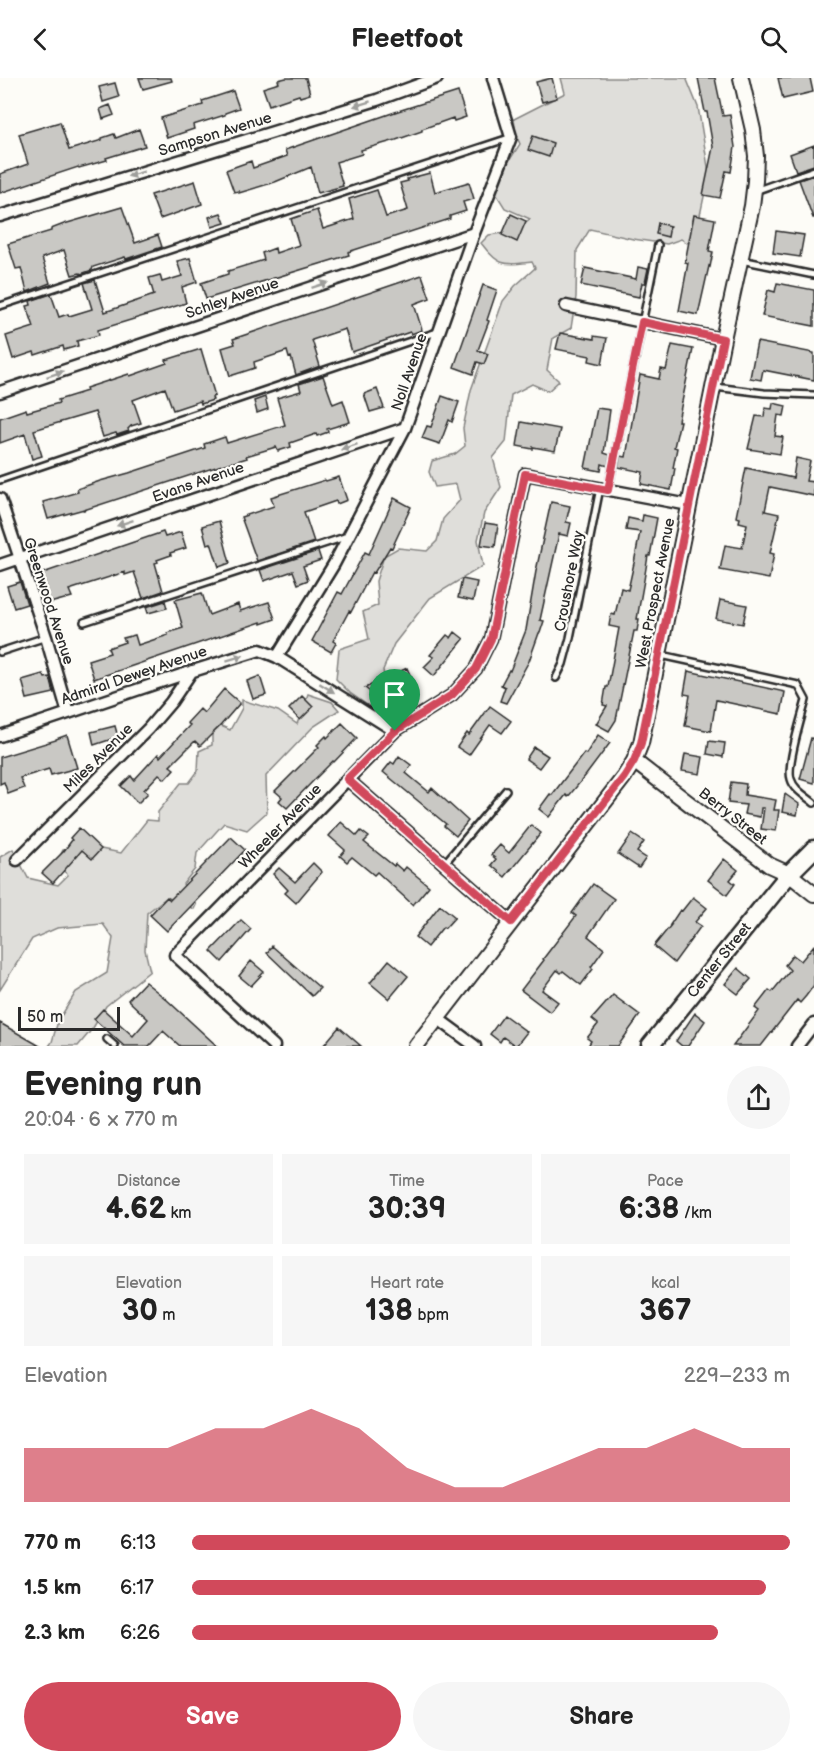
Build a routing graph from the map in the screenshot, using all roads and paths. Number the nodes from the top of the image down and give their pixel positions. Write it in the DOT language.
graph roads {
  1 [pos="437,78"];
  2 [pos="493,78"];
  3 [pos="741,78"];
  4 [pos="512,137"];
  5 [pos="814,170"];
  6 [pos="754,191"];
  7 [pos="0,216"];
  8 [pos="474,233"];
  9 [pos="658,246"];
  10 [pos="741,260"];
  11 [pos="814,275"];
  12 [pos="0,306"];
  13 [pos="566,306"];
  14 [pos="642,322"];
  15 [pos="439,331"];
  16 [pos="723,339"];
  17 [pos="714,387"];
  18 [pos="0,393"];
  19 [pos="814,395"];
  20 [pos="405,428"];
  21 [pos="0,480"];
  22 [pos="604,489"];
  23 [pos="0,499"];
  24 [pos="689,506"];
  25 [pos="349,536"];
  26 [pos="19,559"];
  27 [pos="0,565"];
  28 [pos="84,622"];
  29 [pos="46,637"];
  30 [pos="0,652"];
  31 [pos="659,655"];
  32 [pos="277,657"];
  33 [pos="193,671"];
  34 [pos="556,678"];
  35 [pos="68,713"];
  36 [pos="395,731"];
  37 [pos="0,736"];
  38 [pos="634,761"];
  39 [pos="347,779"];
  40 [pos="506,790"];
  41 [pos="814,803"];
  42 [pos="814,849"];
  43 [pos="17,860"];
  44 [pos="444,864"];
  45 [pos="789,874"];
  46 [pos="814,894"];
  47 [pos="511,922"];
  48 [pos="437,1018"];
  49 [pos="814,1024"];
  50 [pos="106,1039"];
  51 [pos="115,1046"];
  52 [pos="274,1046"];
  53 [pos="416,1046"];
  54 [pos="475,1046"];
  55 [pos="650,1046"];
  56 [pos="797,1046"];
  1 -- 7 [label="street, Sampson Avenue, one-way"];
  2 -- 4 [label="street"];
  3 -- 6 [label="street, West Prospect Avenue"];
  4 -- 8 [label="street, Noll Avenue"];
  4 -- 12 [label="lane"];
  5 -- 6 [label="lane"];
  6 -- 10 [label="street, West Prospect Avenue"];
  8 -- 15 [label="street, Noll Avenue"];
  18 -- 8 [label="street, Schley Avenue, one-way"];
  9 -- 14 [label="lane, Croushore Way"];
  10 -- 11 [label="lane"];
  10 -- 16 [label="street, West Prospect Avenue"];
  13 -- 14 [label="street"];
  14 -- 16 [label="street"];
  14 -- 22 [label="lane, Croushore Way"];
  15 -- 20 [label="street, Noll Avenue"];
  15 -- 21 [label="lane"];
  16 -- 17 [label="street, West Prospect Avenue"];
  17 -- 19 [label="lane"];
  17 -- 24 [label="street, West Prospect Avenue"];
  20 -- 25 [label="street, Noll Avenue"];
  20 -- 26 [label="street, Evans Avenue, one-way"];
  22 -- 24 [label="street"];
  22 -- 34 [label="lane, Croushore Way"];
  22 -- 36 [label="street, Wheeler Avenue"];
  23 -- 26 [label="street, Greenwood Avenue"];
  24 -- 31 [label="street, West Prospect Avenue"];
  25 -- 28 [label="lane"];
  25 -- 32 [label="street, Noll Avenue"];
  26 -- 27 [label="street, Evans Avenue"];
  26 -- 29 [label="street, Greenwood Avenue"];
  29 -- 30 [label="lane"];
  29 -- 35 [label="street, Greenwood Avenue"];
  31 -- 38 [label="street, West Prospect Avenue"];
  31 -- 41 [label="lane"];
  33 -- 32 [label="street, Admiral Dewey Avenue, one-way"];
  32 -- 36 [label="street, one-way"];
  33 -- 35 [label="street, Admiral Dewey Avenue"];
  33 -- 43 [label="street, Miles Avenue"];
  35 -- 37 [label="street, Admiral Dewey Avenue"];
  36 -- 39 [label="street, Wheeler Avenue"];
  38 -- 45 [label="street, Berry Street"];
  38 -- 47 [label="street, West Prospect Avenue"];
  39 -- 44 [label="street"];
  39 -- 52 [label="street, Wheeler Avenue"];
  40 -- 44 [label="lane"];
  42 -- 45 [label="main road, Center Street"];
  44 -- 47 [label="street"];
  45 -- 46 [label="street, Berry Street"];
  45 -- 55 [label="main road, Center Street"];
  47 -- 48 [label="street, West Prospect Avenue"];
  48 -- 53 [label="street, West Prospect Avenue"];
  48 -- 54 [label="street"];
  49 -- 56 [label="street"];
  50 -- 51 [label="lane"];
}
